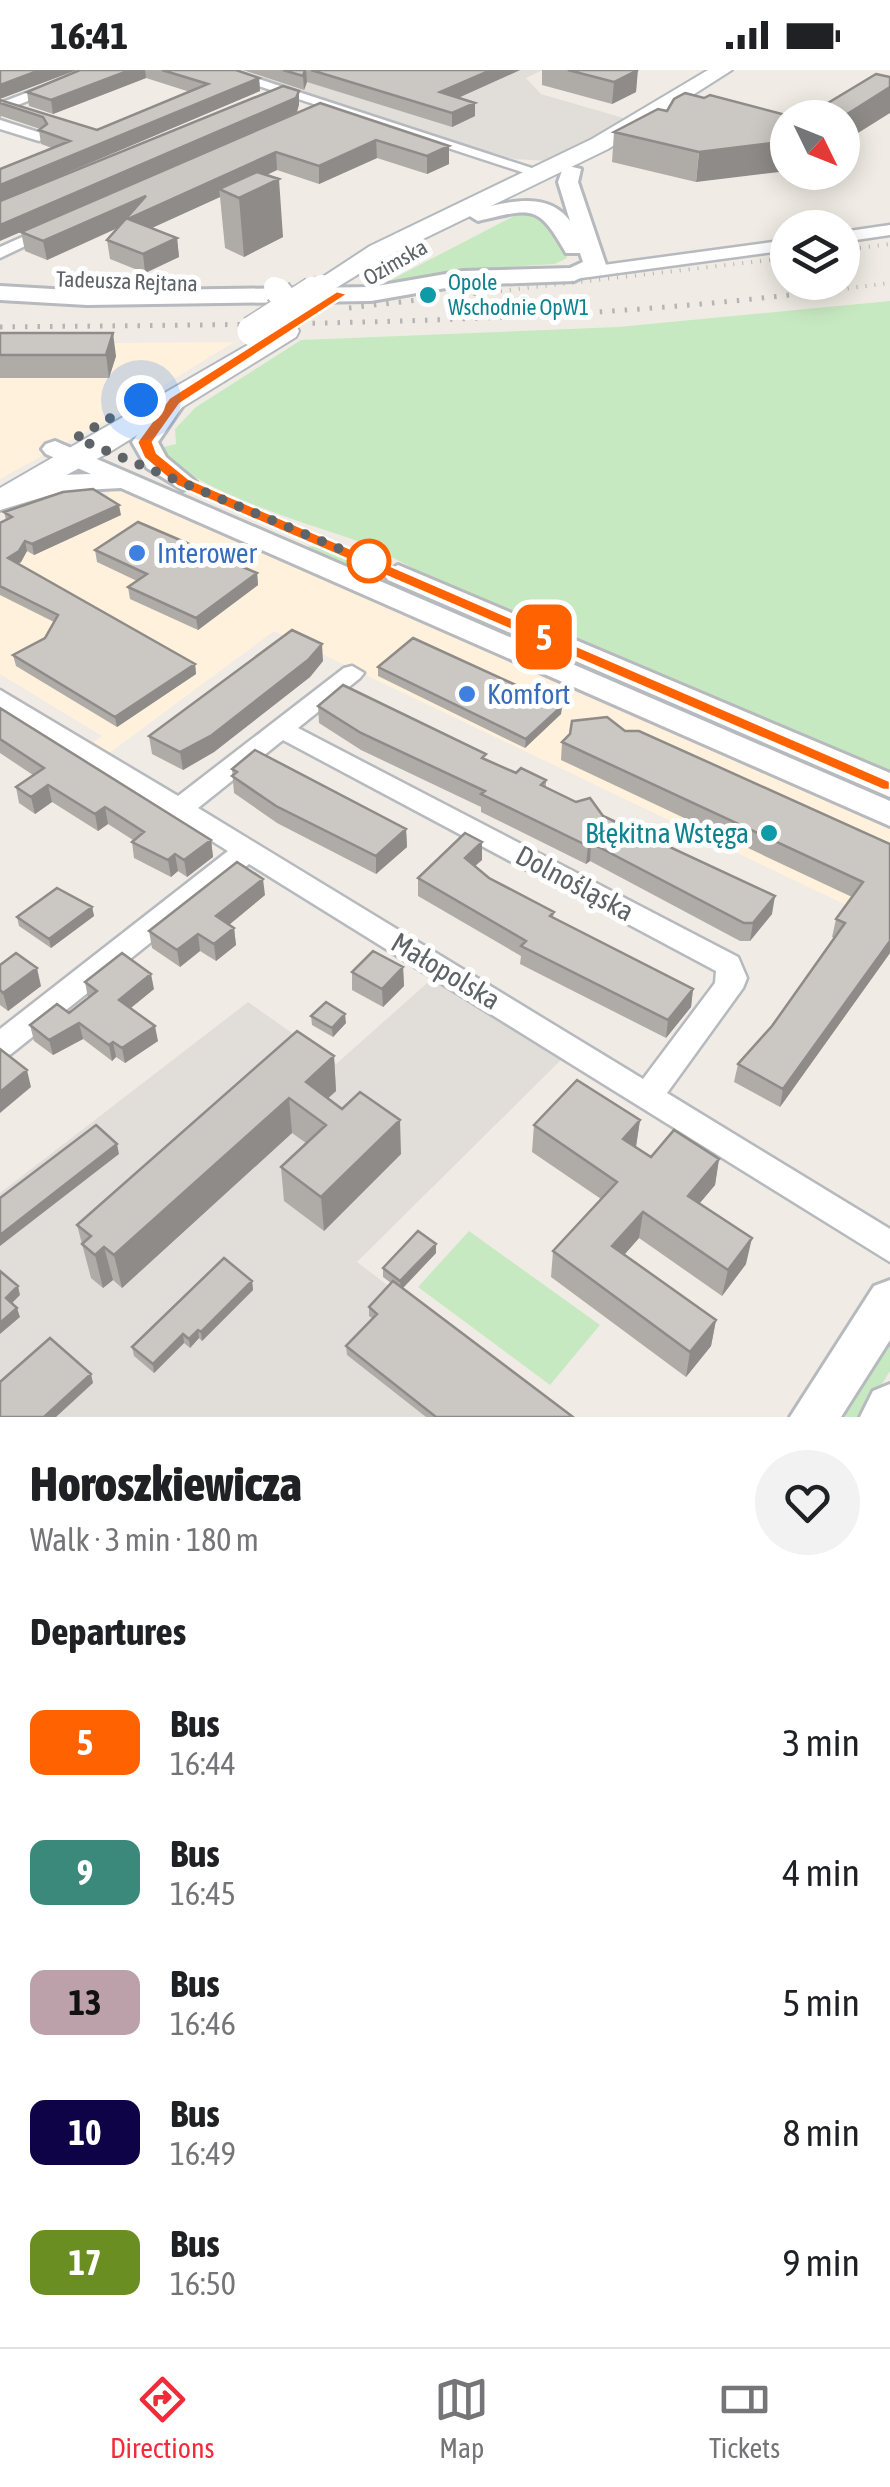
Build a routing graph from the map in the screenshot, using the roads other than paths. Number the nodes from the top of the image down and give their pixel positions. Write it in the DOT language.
graph roads {
  1 [pos="99,70"];
  2 [pos="217,70"];
  3 [pos="732,72"];
  4 [pos="283,91"];
  5 [pos="265,98"];
  6 [pos="332,106"];
  7 [pos="2,107"];
  8 [pos="315,114"];
  9 [pos="35,116"];
  10 [pos="2,126"];
  11 [pos="39,137"];
  12 [pos="571,169"];
  13 [pos="539,173"];
  14 [pos="478,216"];
  15 [pos="70,222"];
  16 [pos="890,230"];
  17 [pos="860,234"];
  18 [pos="770,247"];
  19 [pos="0,253"];
  20 [pos="596,265"];
  21 [pos="630,266"];
  22 [pos="571,270"];
  23 [pos="0,273"];
  24 [pos="349,279"];
  25 [pos="0,293"];
  26 [pos="275,303"];
  27 [pos="174,401"];
  28 [pos="76,448"];
  29 [pos="0,479"];
  30 [pos="172,488"];
  31 [pos="0,502"];
  32 [pos="352,673"];
  33 [pos="0,698"];
  34 [pos="281,729"];
  35 [pos="890,786"];
  36 [pos="180,809"];
  37 [pos="890,814"];
  38 [pos="248,851"];
  39 [pos="4,1037"];
  40 [pos="648,1094"];
  41 [pos="890,1247"];
  42 [pos="890,1300"];
  43 [pos="890,1407"];
  44 [pos="814,1417"];
  45 [pos="884,1417"];
  1 -- 7 [label="street"];
  2 -- 4 [label="street"];
  3 -- 12 [label="main road, Ozimska"];
  3 -- 13 [label="main road, Ozimska"];
  4 -- 5 [label="street"];
  4 -- 6 [label="street"];
  6 -- 8 [label="street"];
  6 -- 13 [label="street"];
  7 -- 9 [label="street"];
  10 -- 11 [label="street"];
  12 -- 14 [label="main road, Ozimska"];
  12 -- 20 [label="street"];
  13 -- 24 [label="main road, Ozimska"];
  14 -- 22 [label="street"];
  14 -- 24 [label="main road, Ozimska"];
  15 -- 19 [label="street"];
  16 -- 17 [label="street"];
  18 -- 21 [label="street"];
  20 -- 21 [label="street"];
  20 -- 22 [label="street"];
  21 -- 22 [label="street"];
  22 -- 25 [label="street"];
  23 -- 26 [label="street, Tadeusza Rejtana"];
  24 -- 26 [label="main road, Ozimska"];
  24 -- 26 [label="street, Tadeusza Rejtana"];
  24 -- 26 [label="main road, Ozimska, bridge"];
  26 -- 27 [label="main road, Ozimska"];
  26 -- 28 [label="main road, Ozimska, bridge"];
  27 -- 28 [label="main road, Ozimska"];
  27 -- 30 [label="street"];
  28 -- 29 [label="main road, Ozimska"];
  28 -- 30 [label="street"];
  28 -- 31 [label="main road, Ozimska"];
  30 -- 31 [label="street"];
  30 -- 35 [label="street"];
  30 -- 37 [label="street"];
  32 -- 34 [label="street"];
  33 -- 36 [label="street, Małopolska"];
  34 -- 36 [label="street"];
  34 -- 40 [label="street, Dolnośląska"];
  36 -- 38 [label="street, Małopolska"];
  38 -- 39 [label="street"];
  38 -- 40 [label="street, Małopolska"];
  40 -- 41 [label="street, Małopolska"];
  42 -- 44 [label="street"];
  43 -- 45 [label="street"];
}
